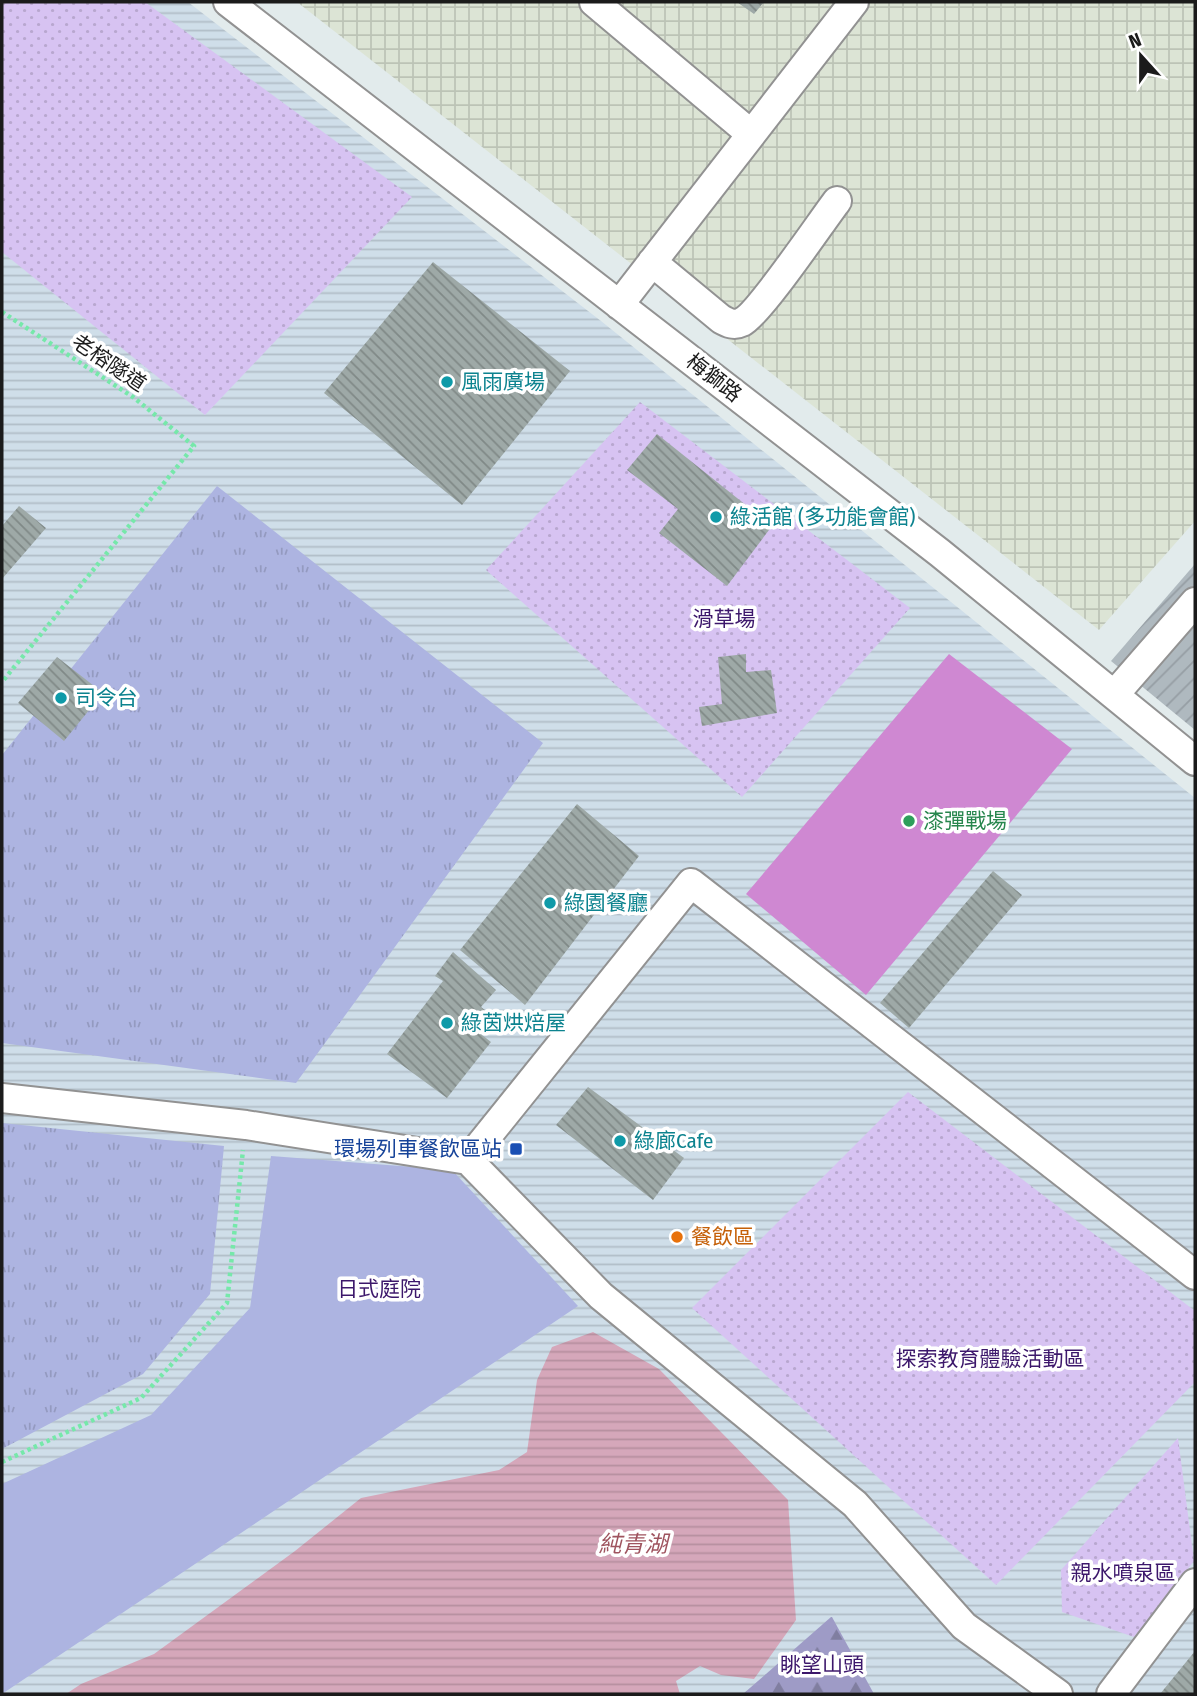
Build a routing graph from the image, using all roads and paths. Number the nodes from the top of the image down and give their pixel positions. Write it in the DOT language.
graph roads {
  1 [pos="228,2"];
  2 [pos="594,2"];
  3 [pos="854,2"];
  4 [pos="751,134"];
  5 [pos="837,201"];
  6 [pos="652,262"];
  7 [pos="619,305"];
  8 [pos="2,312"];
  9 [pos="1195,602"];
  10 [pos="2,682"];
  11 [pos="1114,695"];
  12 [pos="1195,761"];
  13 [pos="2,1098"];
  14 [pos="246,1125"];
  15 [pos="468,1160"];
  16 [pos="1195,1275"];
  17 [pos="2,1462"];
  18 [pos="1195,1583"];
  19 [pos="1058,1694"];
  20 [pos="1111,1694"];
  1 -- 7 [label="street, 梅獅路"];
  2 -- 4 [label="street"];
  3 -- 4 [label="street"];
  4 -- 6 [label="street"];
  5 -- 6 [label="street"];
  6 -- 7 [label="street"];
  7 -- 11 [label="street, 梅獅路"];
  8 -- 10 [label="path, 老榕隧道"];
  9 -- 11 [label="street"];
  11 -- 12 [label="street, 梅獅路"];
  13 -- 14 [label="street"];
  14 -- 15 [label="street"];
  14 -- 17 [label="path"];
  15 -- 16 [label="street"];
  15 -- 19 [label="street"];
  18 -- 20 [label="street"];
}
